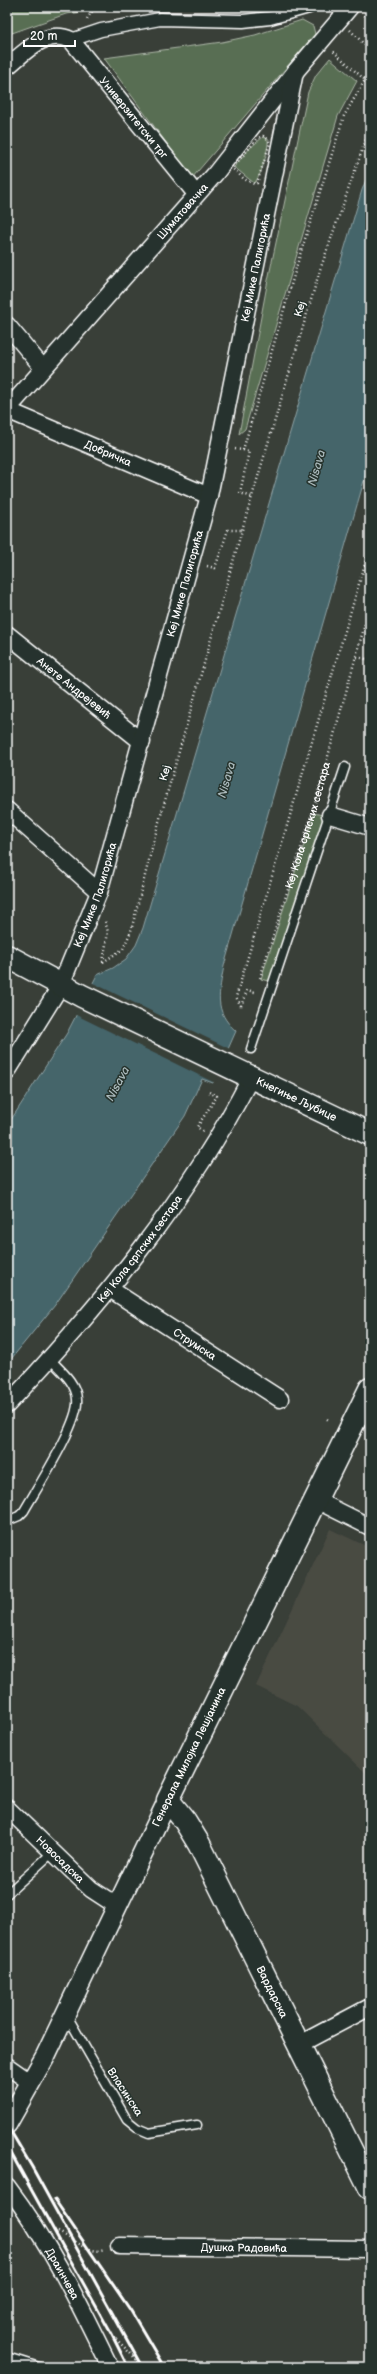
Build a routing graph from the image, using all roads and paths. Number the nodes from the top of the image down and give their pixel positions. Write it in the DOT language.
graph roads {
  1 [pos="309,7"];
  2 [pos="356,11"];
  3 [pos="370,20"];
  4 [pos="350,30"];
  5 [pos="71,40"];
  6 [pos="332,50"];
  7 [pos="370,50"];
  8 [pos="7,67"];
  9 [pos="295,72"];
  10 [pos="370,128"];
  11 [pos="244,179"];
  12 [pos="196,194"];
  13 [pos="7,325"];
  14 [pos="42,368"];
  15 [pos="7,410"];
  16 [pos="233,448"];
  17 [pos="244,450"];
  18 [pos="209,496"];
  19 [pos="252,497"];
  20 [pos="242,530"];
  21 [pos="370,546"];
  22 [pos="202,565"];
  23 [pos="370,607"];
  24 [pos="7,634"];
  25 [pos="357,657"];
  26 [pos="370,660"];
  27 [pos="142,742"];
  28 [pos="345,767"];
  29 [pos="7,810"];
  30 [pos="330,815"];
  31 [pos="370,827"];
  32 [pos="99,892"];
  33 [pos="103,914"];
  34 [pos="7,956"];
  35 [pos="259,981"];
  36 [pos="61,985"];
  37 [pos="257,987"];
  38 [pos="255,992"];
  39 [pos="253,1000"];
  40 [pos="251,1049"];
  41 [pos="7,1072"];
  42 [pos="251,1077"];
  43 [pos="207,1091"];
  44 [pos="197,1127"];
  45 [pos="370,1134"];
  46 [pos="110,1289"];
  47 [pos="50,1359"];
  48 [pos="370,1389"];
  49 [pos="280,1399"];
  50 [pos="7,1405"];
  51 [pos="327,1419"];
  52 [pos="330,1421"];
  53 [pos="316,1500"];
  54 [pos="7,1521"];
  55 [pos="370,1527"];
  56 [pos="168,1800"];
  57 [pos="7,1808"];
  58 [pos="53,1852"];
  59 [pos="7,1894"];
  60 [pos="117,1906"];
  61 [pos="370,2007"];
  62 [pos="66,2013"];
  63 [pos="300,2044"];
  64 [pos="7,2066"];
  65 [pos="30,2082"];
  66 [pos="7,2124"];
  67 [pos="197,2125"];
  68 [pos="7,2186"];
  69 [pos="370,2188"];
  70 [pos="41,2236"];
  71 [pos="118,2246"];
  72 [pos="370,2249"];
  73 [pos="7,2357"];
  74 [pos="39,2367"];
  75 [pos="110,2367"];
  1 -- 5 [label="street"];
  2 -- 3 [label="path"];
  2 -- 9 [label="street, Шуматовачка"];
  4 -- 7 [label="path"];
  5 -- 8 [label="street"];
  5 -- 12 [label="street, Универзитетски трг"];
  6 -- 17 [label="path"];
  9 -- 12 [label="street, Шуматовачка"];
  9 -- 18 [label="street, Кеј Мике Палигорића"];
  10 -- 19 [label="path, Кеј"];
  11 -- 11 [label="path"];
  12 -- 14 [label="street, Шуматовачка"];
  13 -- 14 [label="street"];
  14 -- 15 [label="street, Шуматовачка"];
  15 -- 18 [label="street, Добричка"];
  16 -- 17 [label="path"];
  17 -- 19 [label="path"];
  18 -- 27 [label="street, Кеј Мике Палигорића"];
  19 -- 20 [label="path, Кеј"];
  20 -- 22 [label="path"];
  20 -- 33 [label="path, Кеј"];
  21 -- 38 [label="path"];
  23 -- 25 [label="path, Кеј Кола српских сестара"];
  24 -- 27 [label="street, Анете Андрејевић"];
  25 -- 26 [label="path"];
  25 -- 35 [label="path, Кеј Кола српских сестара"];
  27 -- 32 [label="street, Кеј Мике Палигорића"];
  28 -- 30 [label="lane"];
  29 -- 32 [label="street"];
  30 -- 31 [label="street"];
  30 -- 40 [label="lane"];
  32 -- 36 [label="street, Кеј Мике Палигорића"];
  34 -- 36 [label="main road, Кнегиње Љубице"];
  36 -- 41 [label="street, Кеј Мике Палигорића"];
  36 -- 42 [label="main road, Кнегиње Љубице"];
  37 -- 38 [label="path"];
  38 -- 39 [label="path"];
  42 -- 45 [label="main road, Кнегиње Љубице"];
  42 -- 46 [label="street, Кеј Кола српских сестара"];
  43 -- 44 [label="path"];
  46 -- 47 [label="street, Кеј Кола српских сестара"];
  46 -- 49 [label="street, Струмска"];
  47 -- 50 [label="street, Кеј Кола српских сестара"];
  47 -- 54 [label="lane"];
  48 -- 53 [label="main road, Генерала Милојка Лешјанина"];
  51 -- 52 [label="path"];
  53 -- 55 [label="street"];
  53 -- 56 [label="main road, Генерала Милојка Лешјанина"];
  56 -- 60 [label="street, Генерала Милојка Лешјанина"];
  56 -- 63 [label="main road, Вардарска"];
  57 -- 58 [label="street, Новосадска"];
  58 -- 59 [label="lane"];
  58 -- 60 [label="street, Новосадска"];
  60 -- 62 [label="street, Генерала Милојка Лешјанина"];
  61 -- 63 [label="street"];
  62 -- 65 [label="street, Генерала Милојка Лешјанина"];
  62 -- 67 [label="lane, Власинска"];
  63 -- 69 [label="main road, Вардарска"];
  64 -- 65 [label="street"];
  65 -- 66 [label="street, Генерала Милојка Лешјанина"];
  68 -- 70 [label="street, Драинчева"];
  70 -- 71 [label="path"];
  70 -- 75 [label="street, Драинчева"];
  71 -- 72 [label="street, Душка Радовића"];
  73 -- 74 [label="lane"];
}
